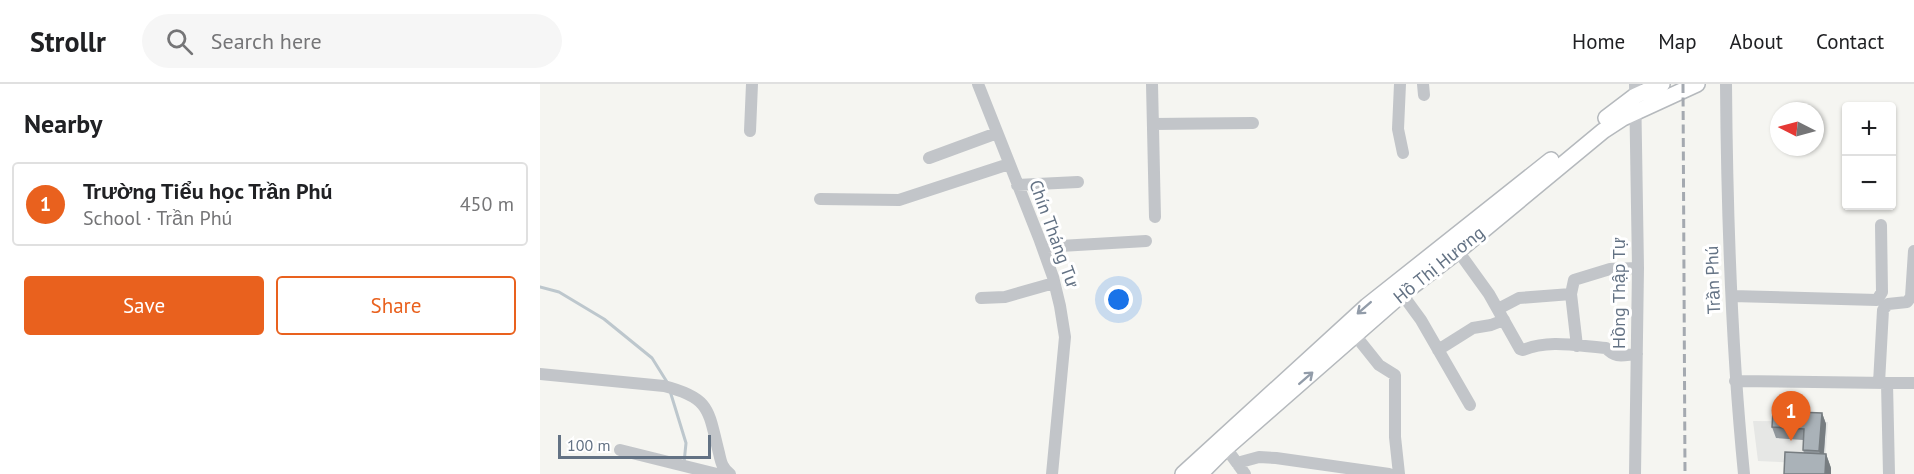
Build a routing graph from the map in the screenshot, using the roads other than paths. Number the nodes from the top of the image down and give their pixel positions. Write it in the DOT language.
graph roads {
  1 [pos="752,84"];
  2 [pos="978,84"];
  3 [pos="1152,84"];
  4 [pos="1400,84"];
  5 [pos="1662,84"];
  6 [pos="1697,84"];
  7 [pos="1726,84"];
  8 [pos="1635,98"];
  9 [pos="1253,123"];
  10 [pos="1153,124"];
  11 [pos="750,131"];
  12 [pos="997,133"];
  13 [pos="1403,153"];
  14 [pos="929,158"];
  15 [pos="1009,164"];
  16 [pos="1077,183"];
  17 [pos="1017,185"];
  18 [pos="820,199"];
  19 [pos="1155,217"];
  20 [pos="1881,225"];
  21 [pos="1146,241"];
  22 [pos="1043,248"];
  23 [pos="1458,251"];
  24 [pos="1914,251"];
  25 [pos="1638,268"];
  26 [pos="1054,282"];
  27 [pos="1402,294"];
  28 [pos="1571,294"];
  29 [pos="1732,296"];
  30 [pos="981,298"];
  31 [pos="1498,309"];
  32 [pos="1504,320"];
  33 [pos="1355,335"];
  34 [pos="1577,346"];
  35 [pos="1438,350"];
  36 [pos="1637,354"];
  37 [pos="540,374"];
  38 [pos="1735,381"];
  39 [pos="1883,383"];
  40 [pos="1914,383"];
  41 [pos="1470,405"];
  42 [pos="1226,448"];
  43 [pos="620,450"];
  44 [pos="1237,463"];
  45 [pos="717,474"];
  46 [pos="730,474"];
  47 [pos="1052,474"];
  48 [pos="1183,474"];
  49 [pos="1200,474"];
  50 [pos="1245,474"];
  51 [pos="1387,474"];
  52 [pos="1399,474"];
  53 [pos="1635,474"];
  54 [pos="1744,474"];
  55 [pos="1889,474"];
  1 -- 11 [label="street"];
  2 -- 12 [label="street, Chín Tháng Tư"];
  3 -- 10 [label="street"];
  4 -- 13 [label="street"];
  5 -- 8 [label="main road, Hồ Thị Hương"];
  6 -- 8 [label="main road, Hồ Thị Hương"];
  7 -- 29 [label="street, Trần Phú"];
  8 -- 23 [label="main road, Hồ Thị Hương"];
  8 -- 25 [label="street, Hồng Thập Tự"];
  8 -- 48 [label="main road, Hồ Thị Hương, one-way"];
  9 -- 10 [label="street"];
  10 -- 19 [label="street"];
  12 -- 14 [label="street"];
  12 -- 15 [label="street, Chín Tháng Tư"];
  15 -- 17 [label="street, Chín Tháng Tư"];
  15 -- 18 [label="street"];
  16 -- 17 [label="street"];
  17 -- 22 [label="street, Chín Tháng Tư"];
  20 -- 29 [label="street"];
  21 -- 22 [label="street"];
  22 -- 26 [label="street, Chín Tháng Tư"];
  23 -- 27 [label="main road, Hồ Thị Hương"];
  23 -- 31 [label="street"];
  24 -- 39 [label="street"];
  25 -- 28 [label="street"];
  25 -- 36 [label="street, Hồng Thập Tự"];
  26 -- 30 [label="street"];
  26 -- 47 [label="street, Chín Tháng Tư"];
  27 -- 33 [label="main road, Hồ Thị Hương"];
  27 -- 35 [label="street"];
  28 -- 31 [label="street"];
  28 -- 34 [label="street"];
  29 -- 38 [label="street, Trần Phú"];
  31 -- 32 [label="street"];
  32 -- 34 [label="street"];
  32 -- 35 [label="street"];
  42 -- 33 [label="main road, Hồ Thị Hương, one-way"];
  33 -- 52 [label="street"];
  34 -- 36 [label="street"];
  35 -- 41 [label="street"];
  36 -- 53 [label="street, Hồng Thập Tự"];
  37 -- 46 [label="street"];
  38 -- 39 [label="street"];
  38 -- 54 [label="street, Trần Phú"];
  39 -- 40 [label="street"];
  39 -- 55 [label="street"];
  42 -- 44 [label="street"];
  42 -- 49 [label="main road, Hồ Thị Hương"];
  43 -- 45 [label="street"];
  44 -- 50 [label="street"];
  44 -- 51 [label="street"];
}
